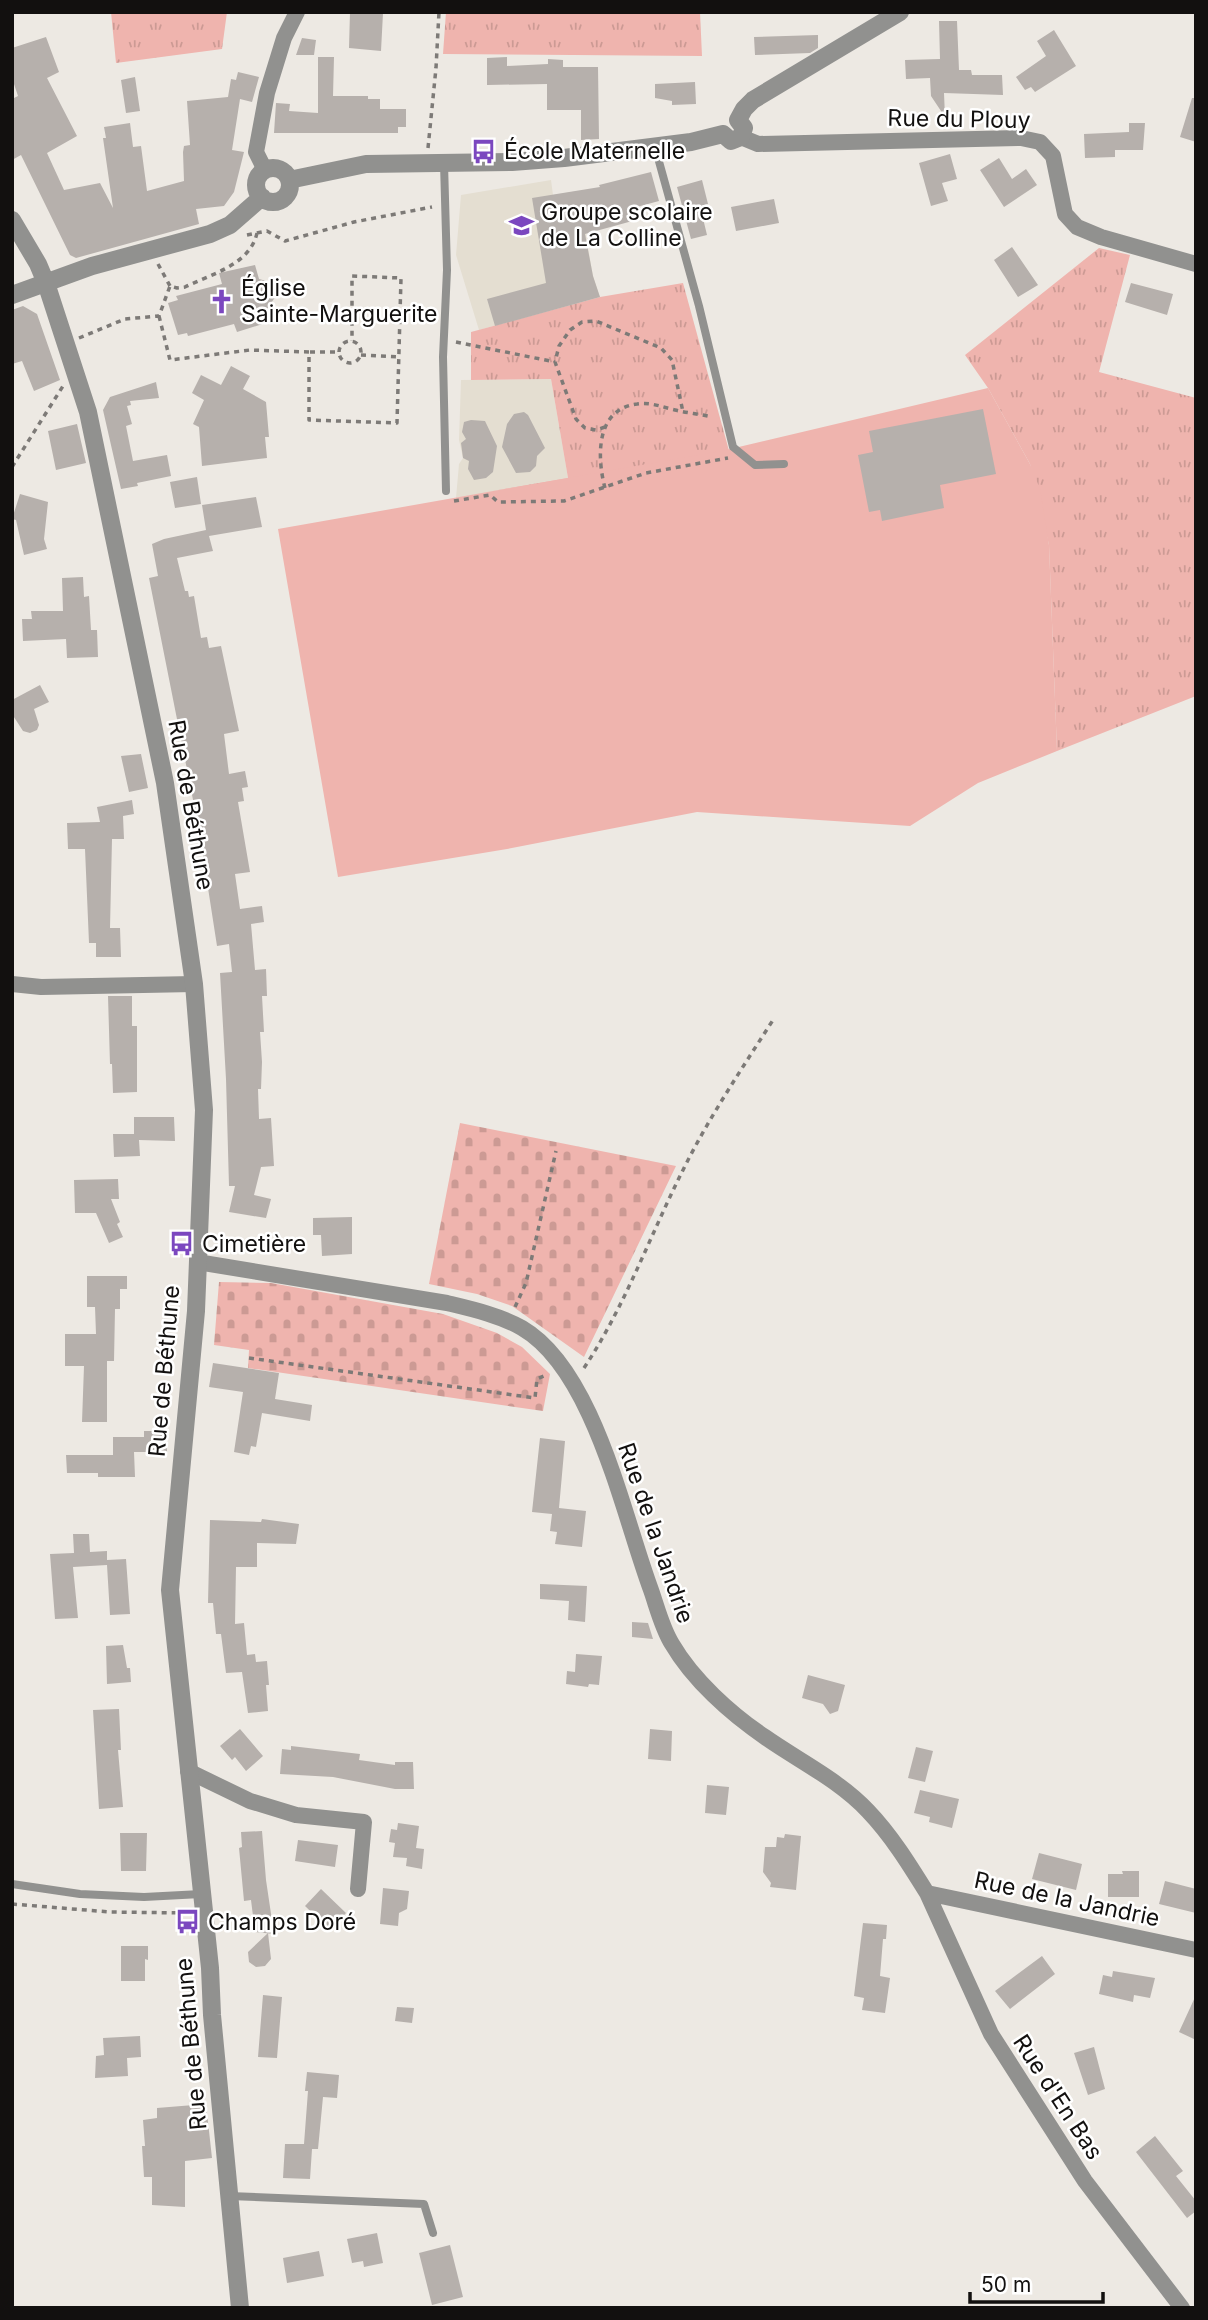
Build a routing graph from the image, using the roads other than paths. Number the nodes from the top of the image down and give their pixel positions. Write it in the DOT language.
graph roads {
  1 [pos="297,12"];
  2 [pos="900,12"];
  3 [pos="740,129"];
  4 [pos="655,147"];
  5 [pos="435,163"];
  6 [pos="265,170"];
  7 [pos="289,180"];
  8 [pos="262,198"];
  9 [pos="12,220"];
  10 [pos="1196,264"];
  11 [pos="46,283"];
  12 [pos="12,295"];
  13 [pos="784,464"];
  14 [pos="446,491"];
  15 [pos="12,984"];
  16 [pos="194,984"];
  17 [pos="197,1262"];
  18 [pos="188,1771"];
  19 [pos="12,1884"];
  20 [pos="358,1889"];
  21 [pos="927,1893"];
  22 [pos="202,1903"];
  23 [pos="1196,1950"];
  24 [pos="229,2196"];
  25 [pos="433,2233"];
  26 [pos="240,2308"];
  27 [pos="1182,2308"];
  1 -- 6 [label="street"];
  2 -- 3 [label="street"];
  3 -- 4 [label="street"];
  3 -- 10 [label="street, Rue du Plouy"];
  4 -- 5 [label="street"];
  4 -- 13 [label="lane"];
  5 -- 7 [label="street"];
  5 -- 14 [label="lane"];
  6 -- 7 [label="street"];
  6 -- 8 [label="street"];
  7 -- 8 [label="street"];
  8 -- 11 [label="street"];
  9 -- 11 [label="street, Rue de Béthune"];
  11 -- 12 [label="street"];
  11 -- 16 [label="street, Rue de Béthune"];
  15 -- 16 [label="street"];
  16 -- 17 [label="street, Rue de Béthune"];
  17 -- 18 [label="street, Rue de Béthune"];
  17 -- 21 [label="street, Rue de la Jandrie"];
  18 -- 20 [label="street"];
  18 -- 22 [label="street, Rue de Béthune"];
  19 -- 22 [label="lane"];
  21 -- 23 [label="street, Rue de la Jandrie"];
  21 -- 27 [label="street, Rue d'En Bas"];
  22 -- 24 [label="street, Rue de Béthune"];
  24 -- 25 [label="lane"];
  24 -- 26 [label="street, Rue de Béthune"];
}
